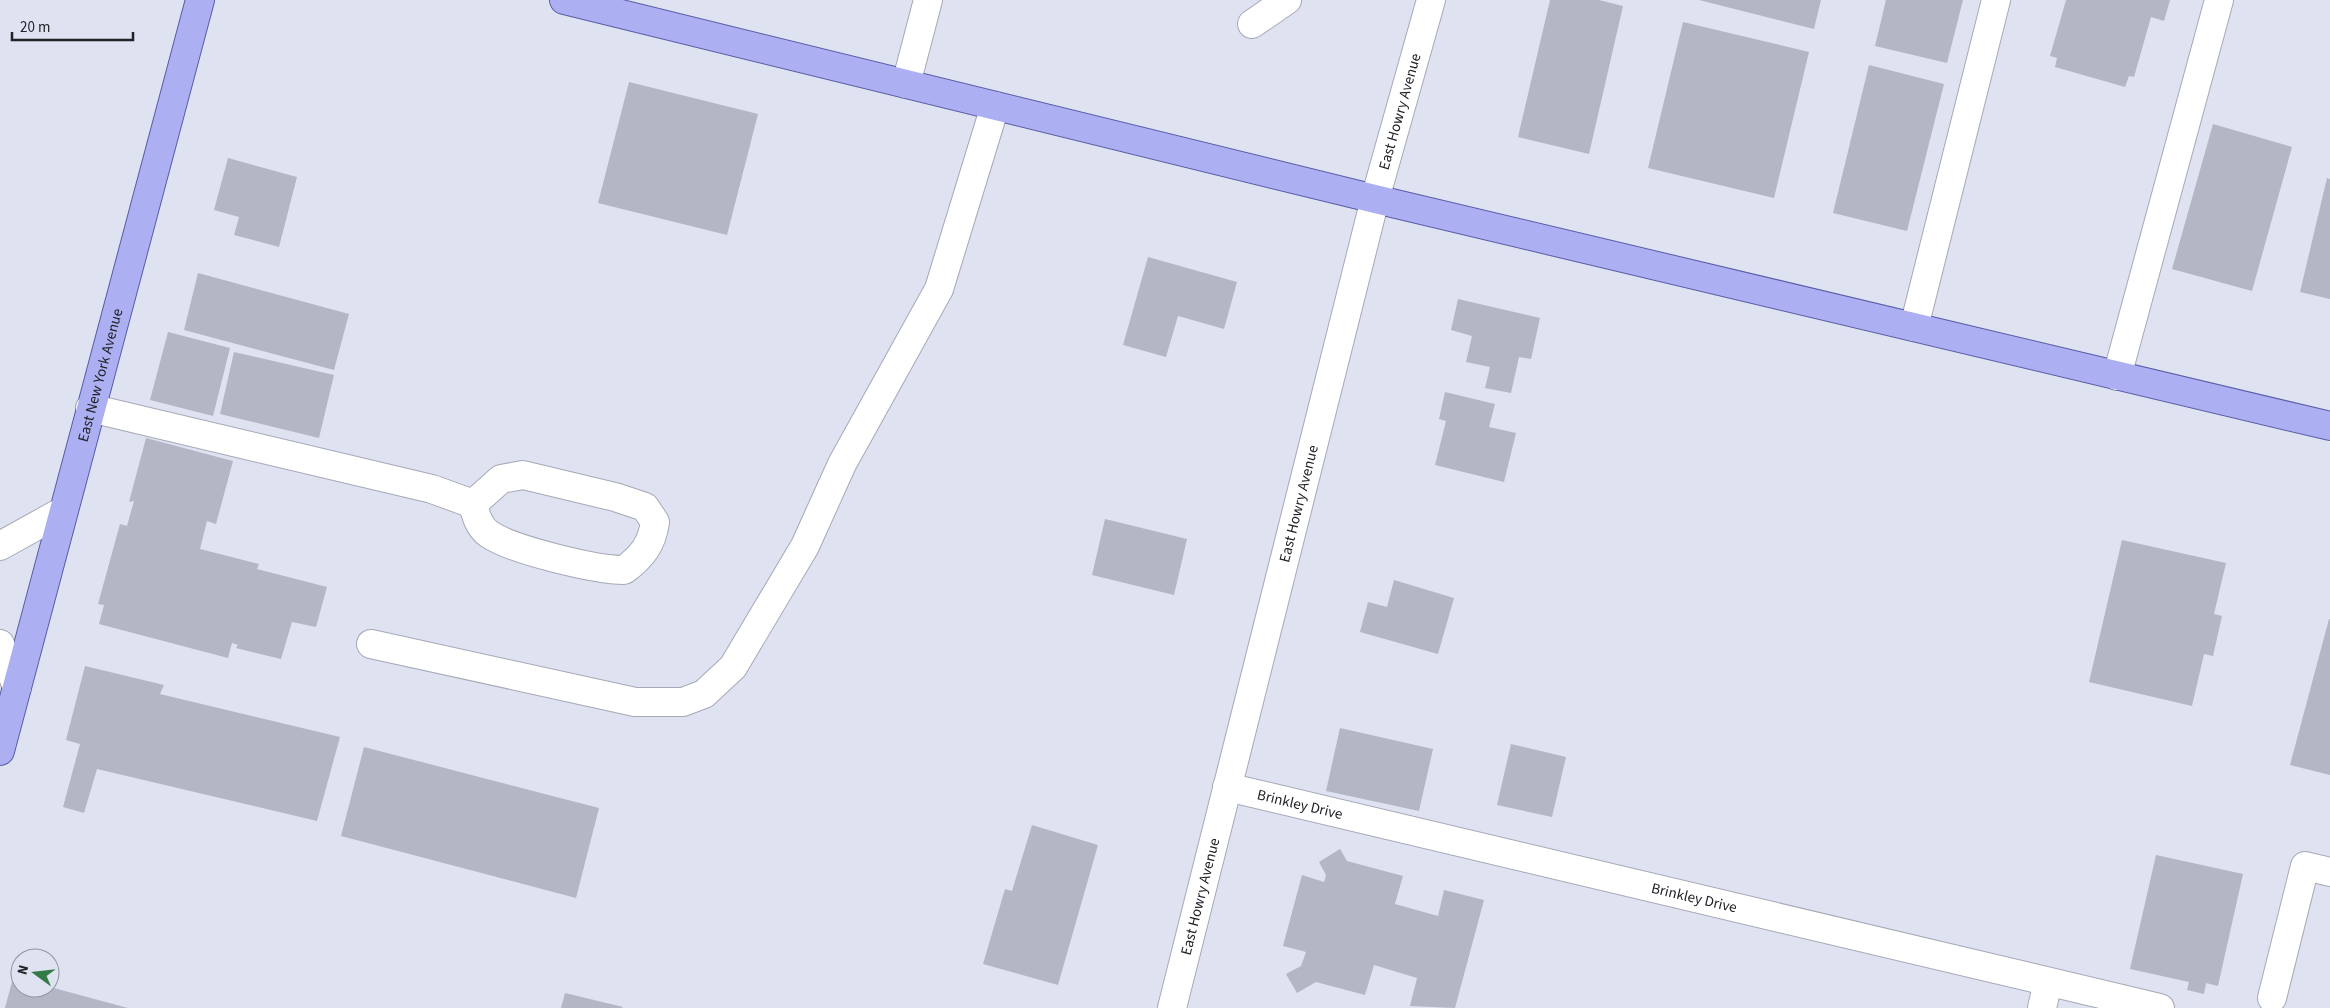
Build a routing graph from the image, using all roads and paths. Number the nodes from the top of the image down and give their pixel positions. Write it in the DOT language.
graph roads {
  1 [pos="200,0"];
  2 [pos="564,0"];
  3 [pos="928,0"];
  4 [pos="1287,0"];
  5 [pos="1431,0"];
  6 [pos="1996,0"];
  7 [pos="2219,0"];
  8 [pos="1252,24"];
  9 [pos="906,84"];
  10 [pos="995,106"];
  11 [pos="1375,199"];
  12 [pos="1914,327"];
  13 [pos="2117,376"];
  14 [pos="90,408"];
  15 [pos="2330,426"];
  16 [pos="473,504"];
  17 [pos="63,511"];
  18 [pos="0,546"];
  19 [pos="0,644"];
  20 [pos="371,644"];
  21 [pos="17,686"];
  22 [pos="0,751"];
  23 [pos="1228,788"];
  24 [pos="2330,872"];
  25 [pos="2048,982"];
  26 [pos="2272,998"];
  27 [pos="1172,1008"];
  28 [pos="2042,1008"];
  29 [pos="2160,1008"];
  1 -- 14 [label="main road, East New York Avenue"];
  2 -- 9 [label="main road"];
  3 -- 9 [label="street"];
  4 -- 8 [label="street"];
  5 -- 11 [label="street, East Howry Avenue"];
  6 -- 12 [label="street"];
  7 -- 13 [label="street"];
  9 -- 10 [label="main road"];
  10 -- 11 [label="main road"];
  10 -- 20 [label="street"];
  11 -- 12 [label="main road"];
  11 -- 23 [label="street, East Howry Avenue"];
  12 -- 13 [label="main road"];
  13 -- 15 [label="main road"];
  14 -- 16 [label="street"];
  14 -- 17 [label="main road, East New York Avenue"];
  16 -- 16 [label="street"];
  17 -- 18 [label="street"];
  17 -- 21 [label="main road, East New York Avenue"];
  19 -- 21 [label="street"];
  21 -- 22 [label="main road, East New York Avenue"];
  23 -- 25 [label="street, Brinkley Drive"];
  23 -- 27 [label="street, East Howry Avenue"];
  24 -- 26 [label="street"];
  25 -- 28 [label="street"];
  25 -- 29 [label="street, Brinkley Drive"];
}
